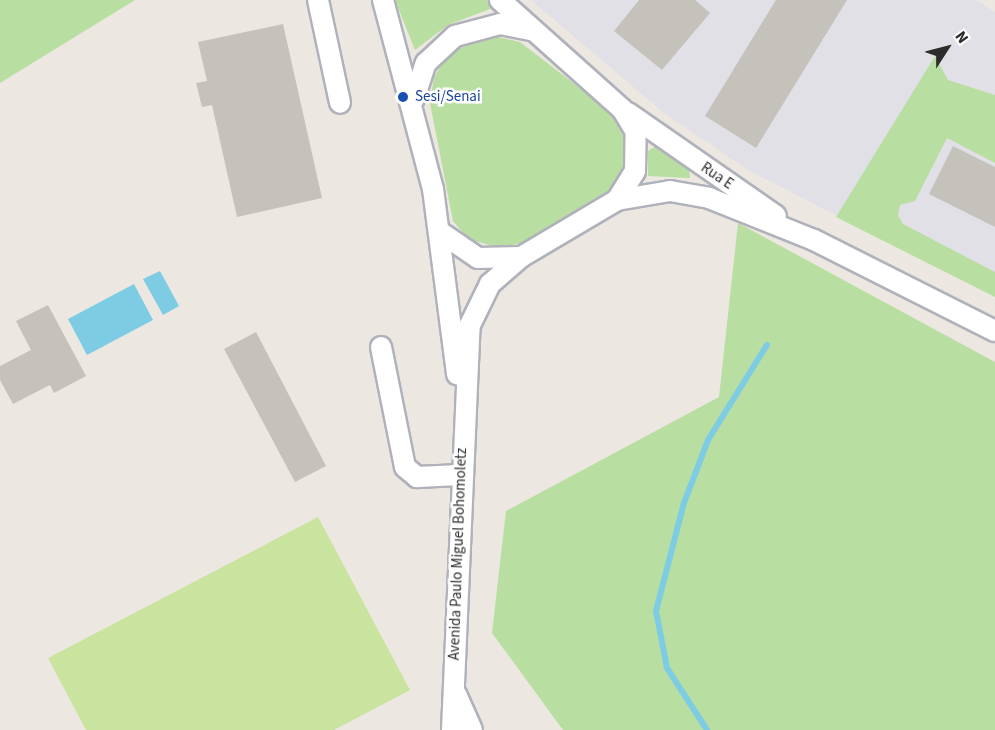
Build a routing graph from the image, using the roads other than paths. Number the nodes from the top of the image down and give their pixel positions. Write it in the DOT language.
graph roads {
  1 [pos="318,0"];
  2 [pos="383,0"];
  3 [pos="500,0"];
  4 [pos="531,30"];
  5 [pos="413,101"];
  6 [pos="340,103"];
  7 [pos="622,109"];
  8 [pos="617,200"];
  9 [pos="440,232"];
  10 [pos="814,240"];
  11 [pos="521,257"];
  12 [pos="995,331"];
  13 [pos="381,347"];
  14 [pos="462,421"];
  15 [pos="460,475"];
  16 [pos="453,687"];
  17 [pos="452,730"];
  18 [pos="472,730"];
  1 -- 6 [label="street"];
  2 -- 5 [label="street, Avenida Paulo Miguel Bohomoletz"];
  3 -- 4 [label="street, Avenida Paulo Miguel Bohomoletz"];
  4 -- 5 [label="street"];
  4 -- 7 [label="street, Avenida Paulo Miguel Bohomoletz"];
  5 -- 9 [label="street, Avenida Paulo Miguel Bohomoletz"];
  7 -- 8 [label="street, Avenida Paulo Miguel Bohomoletz"];
  7 -- 10 [label="street, Rua E"];
  8 -- 10 [label="street, Rua E"];
  8 -- 11 [label="street, Avenida Paulo Miguel Bohomoletz"];
  9 -- 11 [label="street, Avenida Paulo Miguel Bohomoletz"];
  9 -- 14 [label="street, Avenida Paulo Miguel Bohomoletz"];
  10 -- 12 [label="street, Rua E"];
  11 -- 14 [label="street, Avenida Paulo Miguel Bohomoletz"];
  13 -- 15 [label="street"];
  14 -- 15 [label="street, Avenida Paulo Miguel Bohomoletz"];
  15 -- 16 [label="street, Avenida Paulo Miguel Bohomoletz"];
  16 -- 17 [label="street, Avenida Paulo Miguel Bohomoletz"];
  16 -- 18 [label="street, Avenida Paulo Miguel Bohomoletz"];
}
